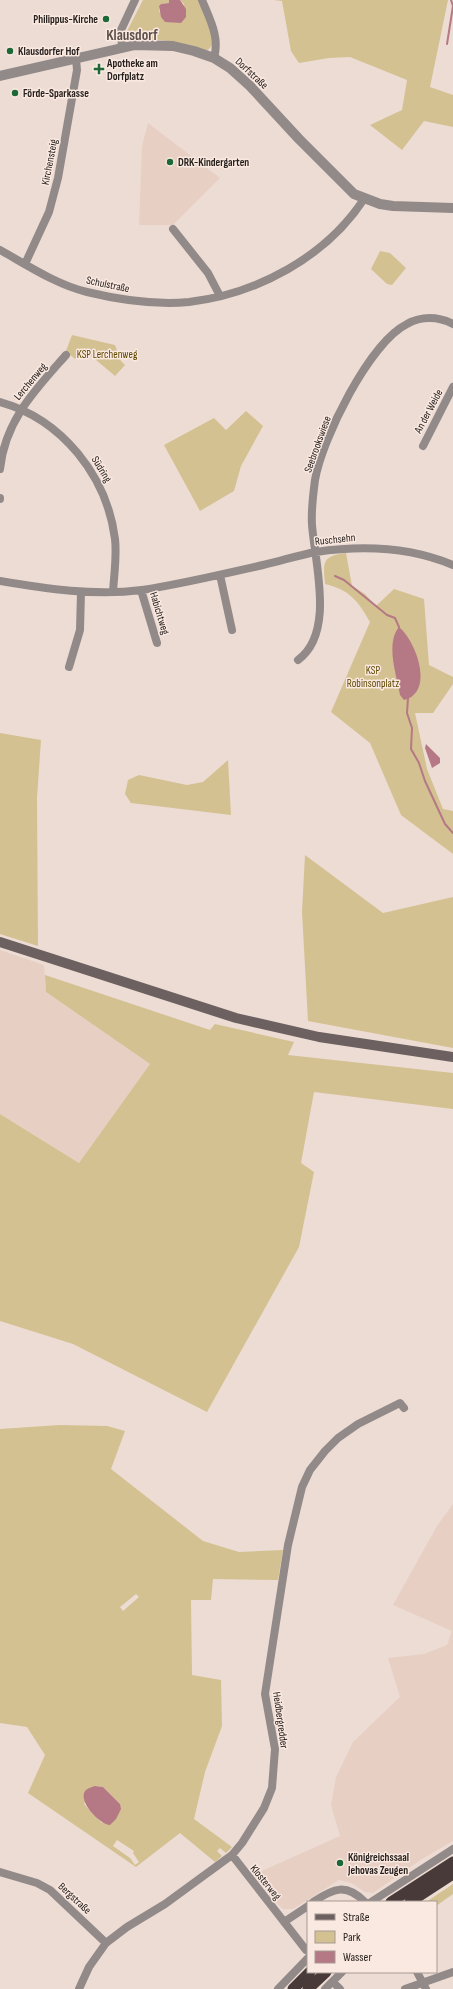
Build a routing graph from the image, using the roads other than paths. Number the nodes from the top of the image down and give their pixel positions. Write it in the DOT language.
graph roads {
  1 [pos="135,0"];
  2 [pos="202,0"];
  3 [pos="122,48"];
  4 [pos="214,58"];
  5 [pos="76,59"];
  6 [pos="0,76"];
  7 [pos="364,199"];
  8 [pos="453,208"];
  9 [pos="173,229"];
  10 [pos="0,250"];
  11 [pos="26,264"];
  12 [pos="220,296"];
  13 [pos="453,324"];
  14 [pos="66,355"];
  15 [pos="453,387"];
  16 [pos="0,402"];
  17 [pos="20,409"];
  18 [pos="423,446"];
  19 [pos="0,469"];
  20 [pos="316,552"];
  21 [pos="453,566"];
  22 [pos="220,575"];
  23 [pos="0,581"];
  24 [pos="141,590"];
  25 [pos="81,592"];
  26 [pos="113,592"];
  27 [pos="232,630"];
  28 [pos="157,643"];
  29 [pos="298,660"];
  30 [pos="69,667"];
  31 [pos="0,942"];
  32 [pos="453,1057"];
  33 [pos="404,1408"];
  34 [pos="453,1849"];
  35 [pos="232,1855"];
  36 [pos="453,1862"];
  37 [pos="0,1872"];
  38 [pos="453,1874"];
  39 [pos="315,1901"];
  40 [pos="364,1901"];
  41 [pos="373,1901"];
  42 [pos="393,1901"];
  43 [pos="412,1901"];
  44 [pos="307,1907"];
  45 [pos="284,1922"];
  46 [pos="106,1943"];
  47 [pos="307,1954"];
  48 [pos="453,1972"];
  49 [pos="309,1973"];
  50 [pos="325,1973"];
  51 [pos="341,1973"];
  52 [pos="418,1973"];
  53 [pos="425,1986"];
  54 [pos="79,1989"];
  55 [pos="278,1989"];
  56 [pos="293,1989"];
  57 [pos="308,1989"];
  58 [pos="325,1989"];
  59 [pos="405,1989"];
  1 -- 3 [label="street"];
  2 -- 4 [label="street"];
  3 -- 4 [label="street, Dorfstraße"];
  3 -- 5 [label="street, Dorfstraße"];
  4 -- 7 [label="street, Dorfstraße"];
  5 -- 6 [label="street, Dorfstraße"];
  5 -- 11 [label="street, Kirchensteig"];
  7 -- 8 [label="street, Dorfstraße"];
  7 -- 12 [label="street, Schulstraße"];
  9 -- 12 [label="street"];
  10 -- 11 [label="street, Schulstraße"];
  11 -- 12 [label="street, Schulstraße"];
  13 -- 20 [label="street, Seebrookswiese"];
  14 -- 17 [label="street, Lerchenweg"];
  15 -- 18 [label="street, An der Weide"];
  16 -- 17 [label="street, Südring"];
  17 -- 19 [label="street, Lerchenweg"];
  17 -- 26 [label="street, Südring"];
  20 -- 21 [label="street, Ruschsehn"];
  20 -- 22 [label="street, Ruschsehn"];
  20 -- 29 [label="street, Seebrookswiese"];
  22 -- 24 [label="street, Ruschsehn"];
  22 -- 27 [label="street"];
  23 -- 25 [label="street"];
  24 -- 26 [label="street"];
  24 -- 28 [label="street, Habichtweg"];
  25 -- 26 [label="street"];
  25 -- 30 [label="street"];
  31 -- 32 [label="main road"];
  33 -- 35 [label="street, Heidbergredder"];
  34 -- 41 [label="street"];
  35 -- 45 [label="street, Klosterweg"];
  35 -- 46 [label="street, Heidbergredder"];
  36 -- 42 [label="highway"];
  37 -- 46 [label="street, Bergstraße"];
  38 -- 43 [label="highway"];
  39 -- 40 [label="street"];
  44 -- 45 [label="street"];
  45 -- 47 [label="street, Klosterweg"];
  46 -- 54 [label="street, Heidbergredder"];
  47 -- 55 [label="street"];
  48 -- 53 [label="street"];
  49 -- 56 [label="highway"];
  50 -- 57 [label="highway"];
  51 -- 58 [label="street"];
  52 -- 53 [label="street"];
  53 -- 59 [label="street"];
}
